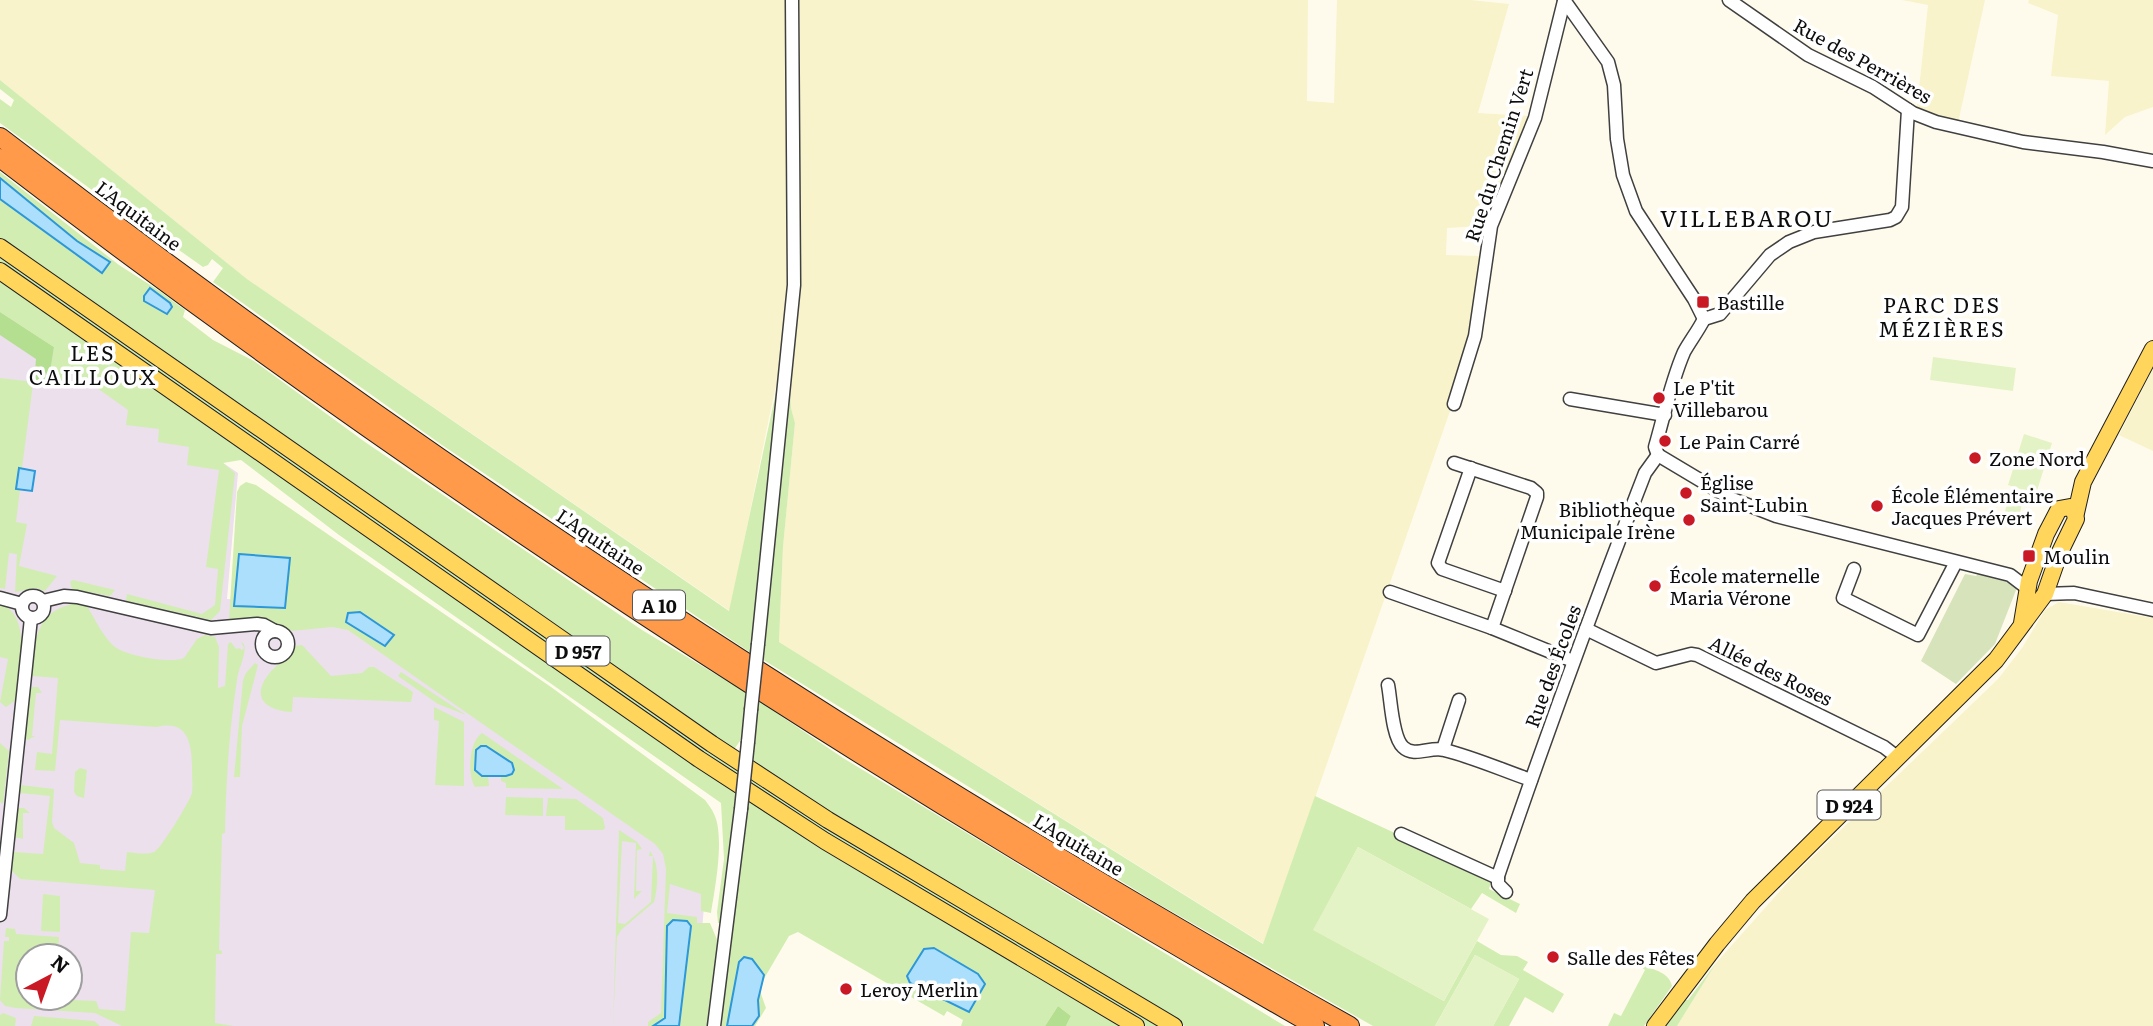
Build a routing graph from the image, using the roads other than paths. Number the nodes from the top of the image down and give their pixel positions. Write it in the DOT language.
graph roads {
  1 [pos="792,0"];
  2 [pos="1564,0"];
  3 [pos="1728,0"];
  4 [pos="1908,110"];
  5 [pos="0,136"];
  6 [pos="0,158"];
  7 [pos="2153,161"];
  8 [pos="0,247"];
  9 [pos="0,271"];
  10 [pos="1704,319"];
  11 [pos="2153,349"];
  12 [pos="1570,399"];
  13 [pos="1454,404"];
  14 [pos="1665,415"];
  15 [pos="1658,455"];
  16 [pos="1454,463"];
  17 [pos="1471,468"];
  18 [pos="2069,510"];
  19 [pos="1956,562"];
  20 [pos="1854,569"];
  21 [pos="2052,578"];
  22 [pos="2035,589"];
  23 [pos="1505,591"];
  24 [pos="1390,593"];
  25 [pos="2074,593"];
  26 [pos="0,598"];
  27 [pos="43,601"];
  28 [pos="22,604"];
  29 [pos="2153,610"];
  30 [pos="31,618"];
  31 [pos="1492,628"];
  32 [pos="1586,629"];
  33 [pos="270,634"];
  34 [pos="1573,662"];
  35 [pos="1388,685"];
  36 [pos="1458,700"];
  37 [pos="1443,749"];
  38 [pos="1897,757"];
  39 [pos="1531,780"];
  40 [pos="1401,834"];
  41 [pos="1498,878"];
  42 [pos="1506,892"];
  43 [pos="0,915"];
  44 [pos="714,1026"];
  45 [pos="1136,1026"];
  46 [pos="1174,1026"];
  47 [pos="1315,1026"];
  48 [pos="1350,1026"];
  49 [pos="1655,1026"];
  1 -- 44 [label="street, bridge"];
  2 -- 10 [label="street"];
  2 -- 13 [label="street, Rue du Chemin Vert"];
  3 -- 4 [label="street, Rue des Perrières"];
  4 -- 7 [label="street, Rue des Perrières"];
  4 -- 10 [label="street"];
  5 -- 48 [label="highway, L'Aquitaine / A 10"];
  6 -- 47 [label="highway, L'Aquitaine / A 10"];
  8 -- 46 [label="main road, D 957"];
  9 -- 45 [label="main road, D 957"];
  10 -- 14 [label="street"];
  11 -- 18 [label="main road, D 924"];
  12 -- 14 [label="street"];
  14 -- 15 [label="street"];
  15 -- 19 [label="street"];
  15 -- 32 [label="street, Rue des Écoles"];
  16 -- 17 [label="street"];
  17 -- 23 [label="street"];
  17 -- 23 [label="street"];
  18 -- 21 [label="main road, D 924"];
  18 -- 22 [label="main road, D 924"];
  19 -- 20 [label="street"];
  19 -- 22 [label="street"];
  21 -- 22 [label="main road, D 924"];
  21 -- 25 [label="street"];
  22 -- 25 [label="street"];
  22 -- 38 [label="main road, D 924"];
  23 -- 31 [label="street"];
  24 -- 31 [label="street"];
  25 -- 29 [label="street"];
  26 -- 28 [label="street"];
  27 -- 28 [label="street"];
  27 -- 30 [label="street"];
  27 -- 33 [label="street"];
  28 -- 30 [label="street"];
  30 -- 43 [label="street"];
  31 -- 34 [label="street"];
  32 -- 34 [label="street, Rue des Écoles"];
  32 -- 38 [label="street, Allée des Roses"];
  34 -- 39 [label="street, Rue des Écoles"];
  35 -- 37 [label="street"];
  36 -- 37 [label="street"];
  37 -- 39 [label="street"];
  38 -- 49 [label="main road, D 924"];
  39 -- 41 [label="street, Rue des Écoles"];
  40 -- 41 [label="street"];
  41 -- 42 [label="street"];
}
